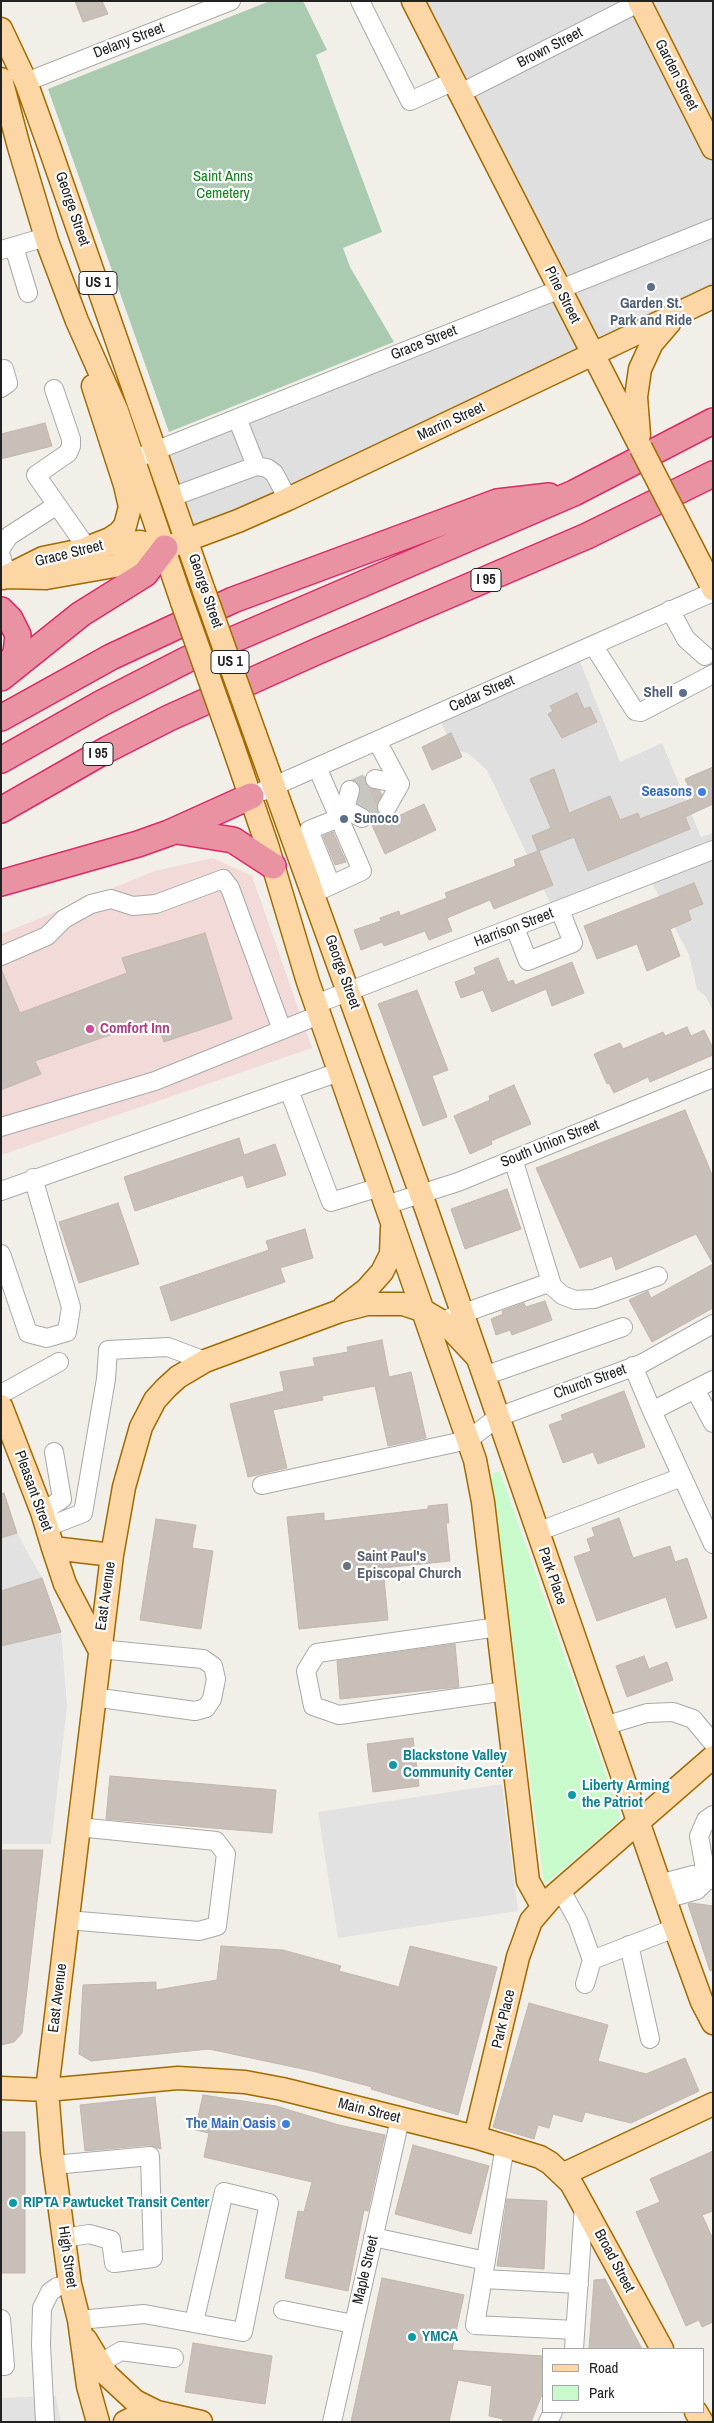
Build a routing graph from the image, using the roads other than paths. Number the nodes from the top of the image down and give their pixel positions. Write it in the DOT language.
graph roads {
  1 [pos="231,1"];
  2 [pos="360,1"];
  3 [pos="413,1"];
  4 [pos="640,2"];
  5 [pos="1,30"];
  6 [pos="1,79"];
  7 [pos="26,82"];
  8 [pos="455,88"];
  9 [pos="713,148"];
  10 [pos="713,228"];
  11 [pos="46,237"];
  12 [pos="8,248"];
  13 [pos="64,288"];
  14 [pos="559,288"];
  15 [pos="28,293"];
  16 [pos="713,297"];
  17 [pos="713,306"];
  18 [pos="684,310"];
  19 [pos="593,355"];
  20 [pos="4,369"];
  21 [pos="1,388"];
  22 [pos="54,389"];
  23 [pos="237,418"];
  24 [pos="713,421"];
  25 [pos="641,448"];
  26 [pos="157,450"];
  27 [pos="135,459"];
  28 [pos="256,466"];
  29 [pos="713,474"];
  30 [pos="574,493"];
  31 [pos="172,497"];
  32 [pos="288,499"];
  33 [pos="57,505"];
  34 [pos="4,536"];
  35 [pos="176,544"];
  36 [pos="87,548"];
  37 [pos="3,571"];
  38 [pos="713,590"];
  39 [pos="1,610"];
  40 [pos="670,610"];
  41 [pos="593,645"];
  42 [pos="709,654"];
  43 [pos="713,673"];
  44 [pos="1,677"];
  45 [pos="1,718"];
  46 [pos="377,741"];
  47 [pos="1,760"];
  48 [pos="317,767"];
  49 [pos="274,786"];
  50 [pos="381,793"];
  51 [pos="251,796"];
  52 [pos="348,809"];
  53 [pos="1,810"];
  54 [pos="174,831"];
  55 [pos="713,850"];
  56 [pos="273,866"];
  57 [pos="1,883"];
  58 [pos="323,889"];
  59 [pos="560,910"];
  60 [pos="515,928"];
  61 [pos="1,956"];
  62 [pos="349,992"];
  63 [pos="318,1010"];
  64 [pos="282,1030"];
  65 [pos="339,1072"];
  66 [pos="712,1080"];
  67 [pos="289,1090"];
  68 [pos="1,1127"];
  69 [pos="514,1159"];
  70 [pos="33,1178"];
  71 [pos="1,1190"];
  72 [pos="424,1203"];
  73 [pos="386,1204"];
  74 [pos="1,1254"];
  75 [pos="658,1276"];
  76 [pos="550,1284"];
  77 [pos="340,1311"];
  78 [pos="462,1314"];
  79 [pos="431,1319"];
  80 [pos="713,1324"];
  81 [pos="623,1327"];
  82 [pos="205,1361"];
  83 [pos="59,1362"];
  84 [pos="481,1366"];
  85 [pos="633,1366"];
  86 [pos="713,1380"];
  87 [pos="695,1389"];
  88 [pos="1,1394"];
  89 [pos="1,1406"];
  90 [pos="652,1411"];
  91 [pos="498,1417"];
  92 [pos="713,1424"];
  93 [pos="468,1440"];
  94 [pos="54,1452"];
  95 [pos="682,1477"];
  96 [pos="262,1485"];
  97 [pos="48,1529"];
  98 [pos="537,1532"];
  99 [pos="713,1544"];
  100 [pos="112,1555"];
  101 [pos="498,1627"];
  102 [pos="99,1649"];
  103 [pos="506,1691"];
  104 [pos="93,1697"];
  105 [pos="604,1726"];
  106 [pos="713,1743"];
  107 [pos="713,1757"];
  108 [pos="713,1815"];
  109 [pos="638,1822"];
  110 [pos="78,1827"];
  111 [pos="710,1880"];
  112 [pos="561,1890"];
  113 [pos="662,1892"];
  114 [pos="542,1906"];
  115 [pos="67,1920"];
  116 [pos="675,1928"];
  117 [pos="629,1945"];
  118 [pos="592,1960"];
  119 [pos="585,1984"];
  120 [pos="712,2018"];
  121 [pos="650,2039"];
  122 [pos="1,2088"];
  123 [pos="47,2090"];
  124 [pos="713,2104"];
  125 [pos="400,2119"];
  126 [pos="475,2137"];
  127 [pos="505,2146"];
  128 [pos="54,2165"];
  129 [pos="564,2174"];
  130 [pos="584,2205"];
  131 [pos="373,2237"];
  132 [pos="64,2238"];
  133 [pos="486,2261"];
  134 [pos="483,2279"];
  135 [pos="70,2284"];
  136 [pos="579,2284"];
  137 [pos="283,2310"];
  138 [pos="1,2319"];
  139 [pos="79,2320"];
  140 [pos="194,2322"];
  141 [pos="353,2324"];
  142 [pos="575,2330"];
  143 [pos="574,2348"];
  144 [pos="661,2348"];
  145 [pos="174,2358"];
  146 [pos="99,2364"];
  147 [pos="1,2366"];
  148 [pos="157,2412"];
  149 [pos="45,2422"];
  150 [pos="98,2422"];
  151 [pos="125,2422"];
  152 [pos="201,2422"];
  153 [pos="332,2422"];
  1 -- 7 [label="street, Delany Street"];
  2 -- 8 [label="street, Brown Street"];
  3 -- 8 [label="main road, Pine Street"];
  4 -- 8 [label="street, Brown Street"];
  4 -- 9 [label="main road, Garden Street"];
  5 -- 7 [label="main road, George Street / US 1"];
  6 -- 11 [label="main road, George Street / US 1"];
  7 -- 26 [label="main road, George Street / US 1"];
  8 -- 14 [label="main road, Pine Street"];
  10 -- 14 [label="street, Grace Street"];
  11 -- 12 [label="street"];
  11 -- 13 [label="main road, George Street / US 1"];
  12 -- 15 [label="street"];
  13 -- 27 [label="main road, George Street / US 1"];
  13 -- 36 [label="main road"];
  14 -- 19 [label="main road, Pine Street"];
  14 -- 23 [label="street, Grace Street"];
  16 -- 18 [label="main road, Marrin Street"];
  17 -- 18 [label="main road"];
  18 -- 19 [label="main road, Marrin Street"];
  18 -- 25 [label="main road"];
  19 -- 25 [label="main road, Pine Street"];
  19 -- 32 [label="main road, Marrin Street"];
  20 -- 21 [label="street"];
  22 -- 33 [label="street"];
  23 -- 26 [label="street, Grace Street"];
  23 -- 28 [label="street"];
  24 -- 30 [label="highway"];
  25 -- 38 [label="main road, Pine Street, bridge"];
  26 -- 27 [label="street, Grace Street"];
  26 -- 31 [label="main road, George Street / US 1"];
  27 -- 35 [label="main road, George Street / US 1"];
  28 -- 31 [label="street"];
  28 -- 32 [label="street"];
  29 -- 53 [label="highway, I 95"];
  30 -- 45 [label="highway"];
  30 -- 47 [label="highway"];
  31 -- 35 [label="main road, George Street / US 1"];
  32 -- 35 [label="main road, Marrin Street"];
  33 -- 34 [label="street"];
  33 -- 36 [label="street"];
  35 -- 36 [label="main road, Grace Street"];
  35 -- 37 [label="main road, Grace Street"];
  35 -- 44 [label="highway"];
  35 -- 49 [label="main road, George Street / US 1, bridge"];
  35 -- 51 [label="main road, George Street, bridge"];
  36 -- 37 [label="main road, Grace Street"];
  38 -- 40 [label="street, Cedar Street"];
  39 -- 44 [label="highway"];
  40 -- 41 [label="street, Cedar Street"];
  40 -- 42 [label="street"];
  41 -- 43 [label="street"];
  41 -- 46 [label="street, Cedar Street"];
  42 -- 43 [label="street"];
  46 -- 48 [label="street, Cedar Street"];
  46 -- 50 [label="street"];
  48 -- 49 [label="street, Cedar Street"];
  48 -- 52 [label="street"];
  49 -- 51 [label="street, Cedar Street"];
  49 -- 58 [label="main road, George Street"];
  51 -- 54 [label="highway"];
  51 -- 56 [label="main road, George Street"];
  52 -- 58 [label="street"];
  52 -- 58 [label="street"];
  54 -- 56 [label="highway"];
  54 -- 57 [label="highway"];
  55 -- 59 [label="street, Harrison Street"];
  56 -- 63 [label="main road, George Street"];
  58 -- 62 [label="main road, George Street"];
  59 -- 60 [label="street, Harrison Street"];
  59 -- 60 [label="street"];
  60 -- 62 [label="street, Harrison Street"];
  61 -- 64 [label="street"];
  62 -- 63 [label="street, Harrison Street"];
  62 -- 72 [label="main road, George Street"];
  63 -- 64 [label="street, Harrison Street"];
  63 -- 65 [label="main road, George Street"];
  64 -- 68 [label="street, Harrison Street"];
  65 -- 67 [label="street"];
  65 -- 73 [label="main road, George Street"];
  66 -- 69 [label="street, South Union Street"];
  67 -- 70 [label="street"];
  67 -- 73 [label="street, South Union Street"];
  69 -- 72 [label="street, South Union Street"];
  69 -- 76 [label="street"];
  70 -- 71 [label="street"];
  70 -- 74 [label="street"];
  72 -- 73 [label="street, South Union Street"];
  72 -- 78 [label="main road, Park Place"];
  73 -- 77 [label="main road"];
  73 -- 79 [label="main road"];
  75 -- 76 [label="street"];
  76 -- 78 [label="street"];
  77 -- 79 [label="main road, East Avenue"];
  77 -- 82 [label="main road, East Avenue"];
  78 -- 79 [label="street"];
  78 -- 84 [label="main road, Park Place"];
  79 -- 84 [label="main road"];
  79 -- 93 [label="main road"];
  80 -- 85 [label="street, Church Street"];
  81 -- 84 [label="street"];
  82 -- 97 [label="street"];
  82 -- 100 [label="main road, East Avenue"];
  83 -- 88 [label="street"];
  84 -- 91 [label="main road, Park Place"];
  85 -- 90 [label="street"];
  85 -- 91 [label="street, Church Street"];
  86 -- 87 [label="street"];
  87 -- 90 [label="street"];
  87 -- 92 [label="street"];
  89 -- 97 [label="main road, Pleasant Street"];
  90 -- 95 [label="street"];
  91 -- 93 [label="street, Church Street"];
  91 -- 98 [label="main road, Park Place"];
  93 -- 96 [label="street"];
  93 -- 101 [label="main road"];
  94 -- 97 [label="street"];
  95 -- 98 [label="street"];
  95 -- 99 [label="street"];
  97 -- 100 [label="main road, Pleasant Street"];
  97 -- 102 [label="main road, Pleasant Street"];
  98 -- 105 [label="main road, Park Place"];
  100 -- 102 [label="main road, East Avenue"];
  101 -- 103 [label="main road"];
  101 -- 103 [label="street"];
  102 -- 104 [label="main road, East Avenue"];
  102 -- 104 [label="street"];
  103 -- 114 [label="main road"];
  104 -- 110 [label="main road, East Avenue"];
  105 -- 106 [label="street"];
  105 -- 109 [label="main road, Park Place"];
  107 -- 109 [label="main road"];
  108 -- 111 [label="street"];
  109 -- 112 [label="main road, Park Place"];
  109 -- 113 [label="main road"];
  110 -- 115 [label="main road, East Avenue"];
  110 -- 115 [label="street"];
  111 -- 113 [label="street"];
  112 -- 114 [label="main road, Park Place"];
  112 -- 118 [label="street"];
  113 -- 116 [label="main road"];
  114 -- 126 [label="main road, Park Place"];
  115 -- 123 [label="main road, East Avenue"];
  116 -- 117 [label="street"];
  116 -- 120 [label="main road"];
  117 -- 118 [label="street"];
  117 -- 121 [label="street"];
  118 -- 119 [label="street"];
  122 -- 123 [label="main road, Main Street"];
  123 -- 125 [label="main road, Main Street"];
  123 -- 128 [label="main road, High Street"];
  124 -- 129 [label="main road"];
  125 -- 126 [label="main road, Main Street"];
  125 -- 131 [label="street, Maple Street"];
  126 -- 127 [label="main road, Main Street"];
  127 -- 129 [label="main road, Main Street"];
  127 -- 133 [label="street"];
  128 -- 132 [label="main road, High Street"];
  128 -- 132 [label="street"];
  129 -- 130 [label="main road, Broad Street"];
  130 -- 136 [label="street"];
  130 -- 144 [label="main road, Broad Street"];
  131 -- 133 [label="street"];
  131 -- 141 [label="street, Maple Street"];
  132 -- 135 [label="main road, High Street"];
  133 -- 134 [label="street"];
  134 -- 136 [label="street"];
  134 -- 142 [label="street"];
  135 -- 139 [label="main road, High Street"];
  135 -- 149 [label="street"];
  136 -- 142 [label="street"];
  137 -- 141 [label="street"];
  138 -- 147 [label="street"];
  139 -- 140 [label="street"];
  139 -- 146 [label="main road"];
  139 -- 150 [label="main road, High Street"];
  140 -- 140 [label="street"];
  141 -- 153 [label="street, Maple Street"];
  142 -- 143 [label="street"];
  145 -- 146 [label="street"];
  146 -- 148 [label="main road"];
  148 -- 151 [label="main road"];
  148 -- 152 [label="main road"];
}
